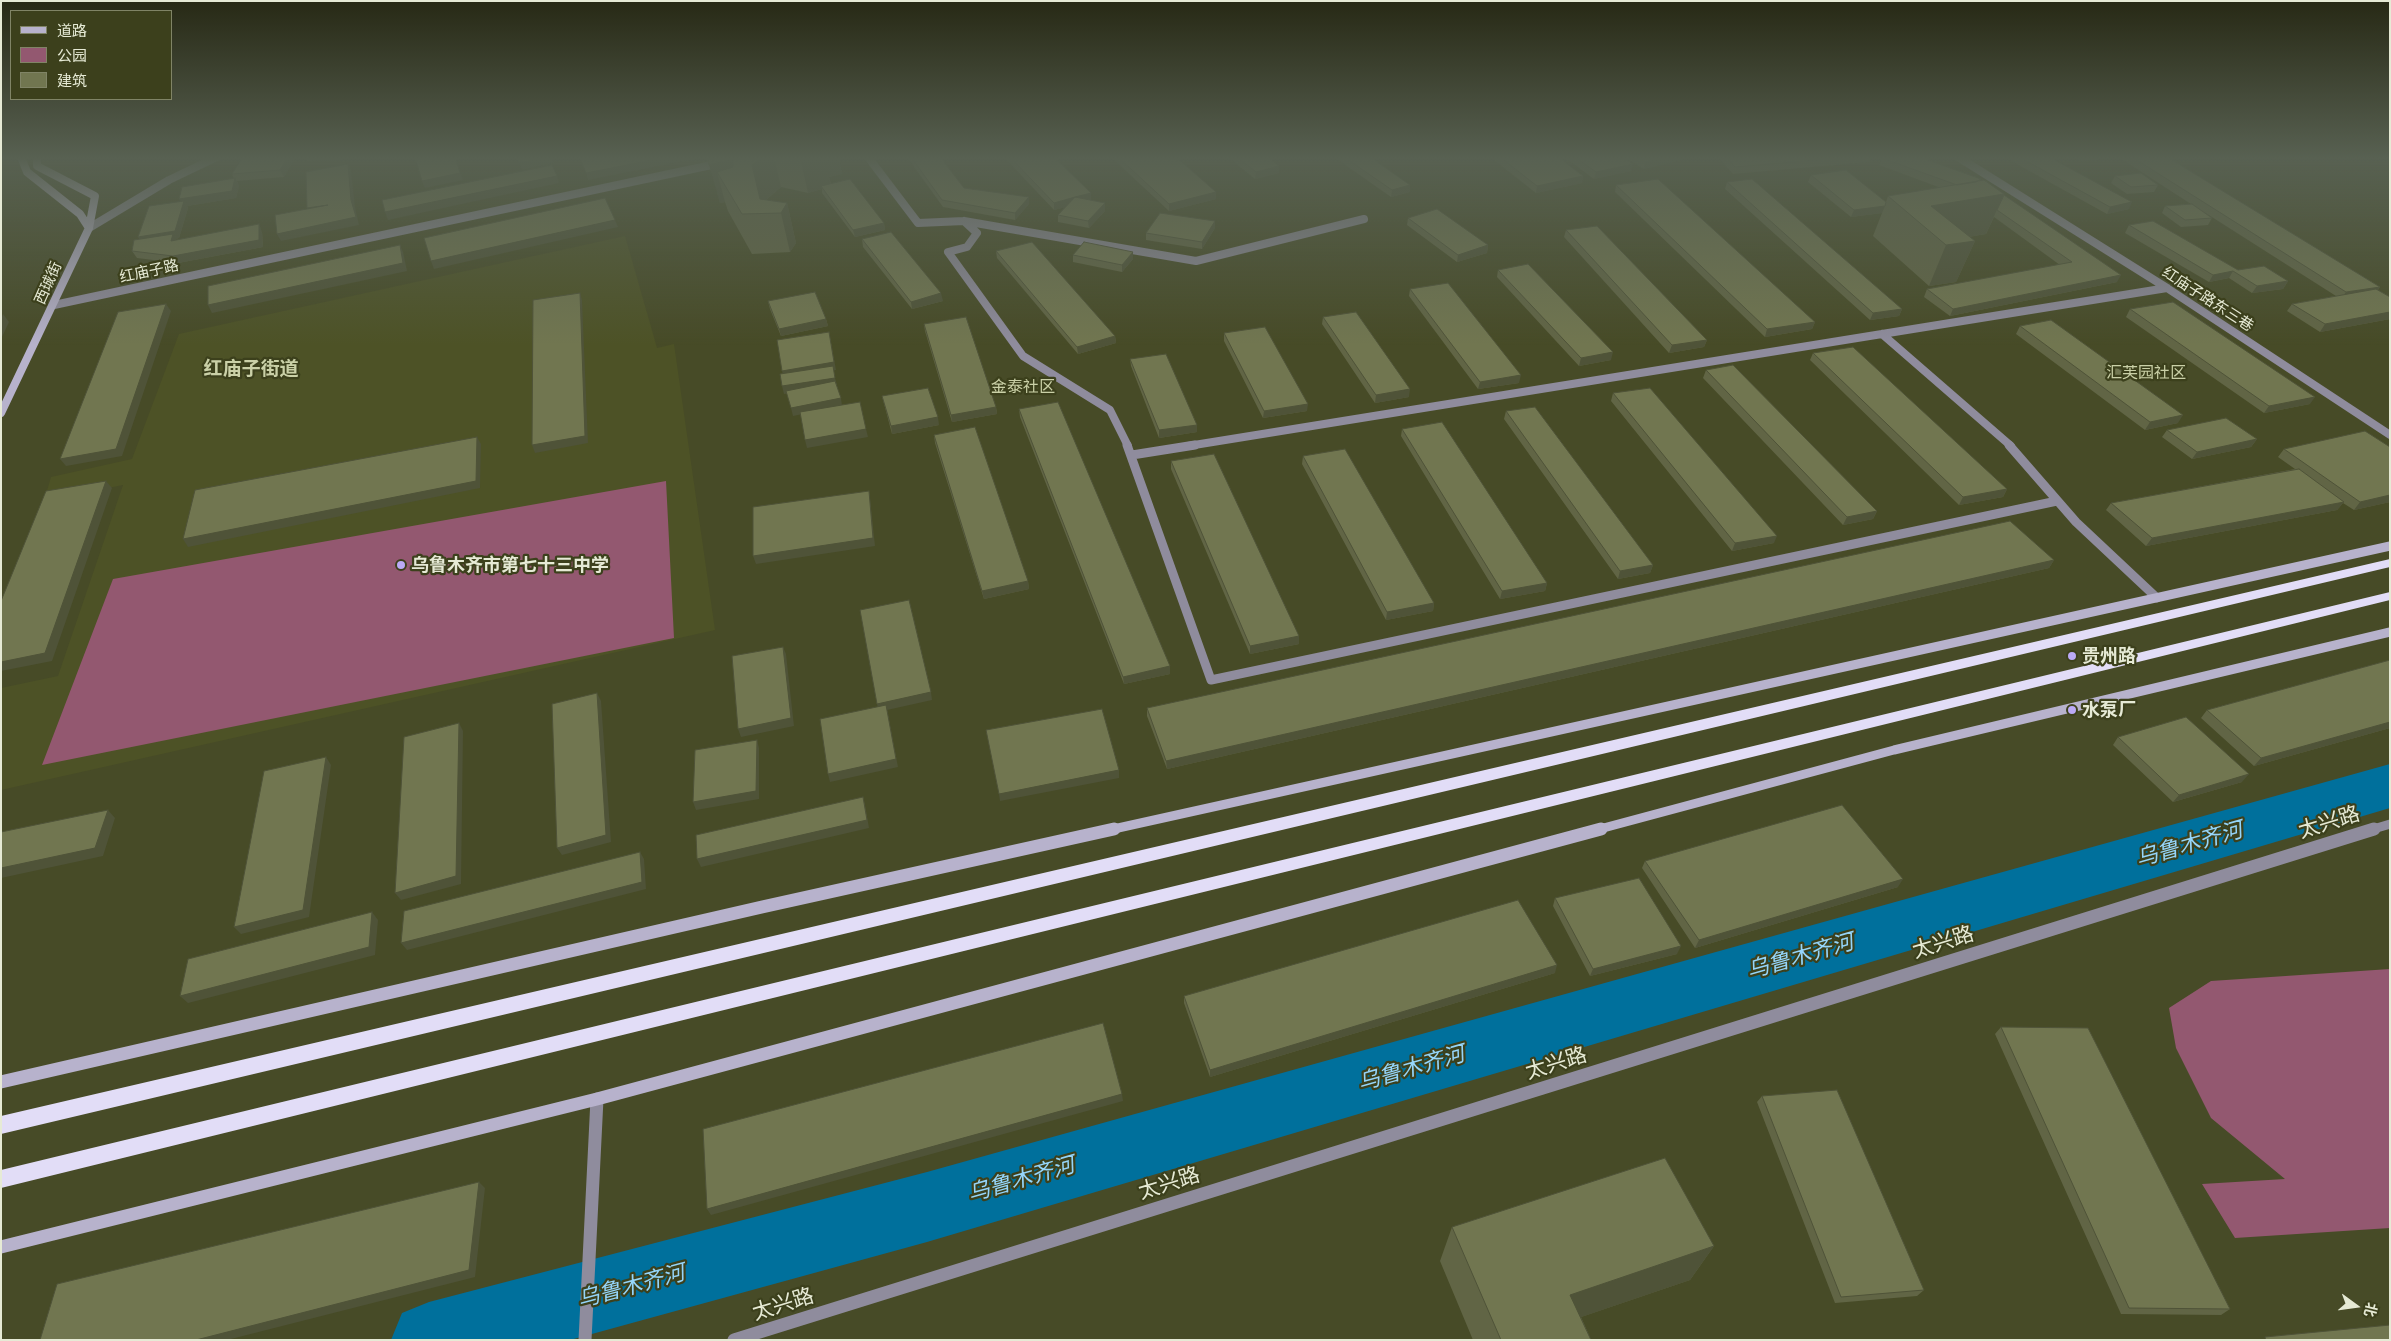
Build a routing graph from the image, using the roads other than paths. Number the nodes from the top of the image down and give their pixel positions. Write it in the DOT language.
graph roads {
  1 [pos="83,220"];
  2 [pos="90,220"];
  3 [pos="102,220"];
  4 [pos="455,220"];
  5 [pos="915,220"];
  6 [pos="964,220"];
  7 [pos="1362,220"];
  8 [pos="2058,220"];
  9 [pos="88,228"];
  10 [pos="2167,288"];
  11 [pos="54,305"];
  12 [pos="1882,334"];
  13 [pos="1,412"];
  14 [pos="2390,435"];
  15 [pos="1132,456"];
  16 [pos="2057,501"];
  17 [pos="2390,546"];
  18 [pos="2390,563"];
  19 [pos="2390,596"];
  20 [pos="2157,598"];
  21 [pos="2390,632"];
  22 [pos="2390,824"];
  23 [pos="1,1082"];
  24 [pos="597,1099"];
  25 [pos="1,1125"];
  26 [pos="1,1180"];
  27 [pos="1,1247"];
  28 [pos="585,1340"];
  29 [pos="734,1340"];
  1 -- 9 [label="main road"];
  2 -- 9 [label="main road, 西珹街"];
  3 -- 9 [label="street"];
  4 -- 11 [label="street, 红庙子路"];
  5 -- 6 [label="street"];
  6 -- 7 [label="street"];
  6 -- 15 [label="street"];
  8 -- 10 [label="street, 红庙子路东三巷"];
  9 -- 11 [label="main road, 西珹街"];
  10 -- 12 [label="street"];
  10 -- 14 [label="street, 红庙子路东三巷"];
  11 -- 13 [label="main road, 西珹街"];
  12 -- 15 [label="street"];
  12 -- 16 [label="street"];
  15 -- 16 [label="street"];
  16 -- 20 [label="street"];
  17 -- 20 [label="main road"];
  18 -- 25 [label="highway"];
  19 -- 26 [label="highway"];
  20 -- 23 [label="main road"];
  21 -- 24 [label="main road"];
  22 -- 29 [label="street, 太兴路"];
  24 -- 27 [label="main road"];
  24 -- 28 [label="street"];
}
